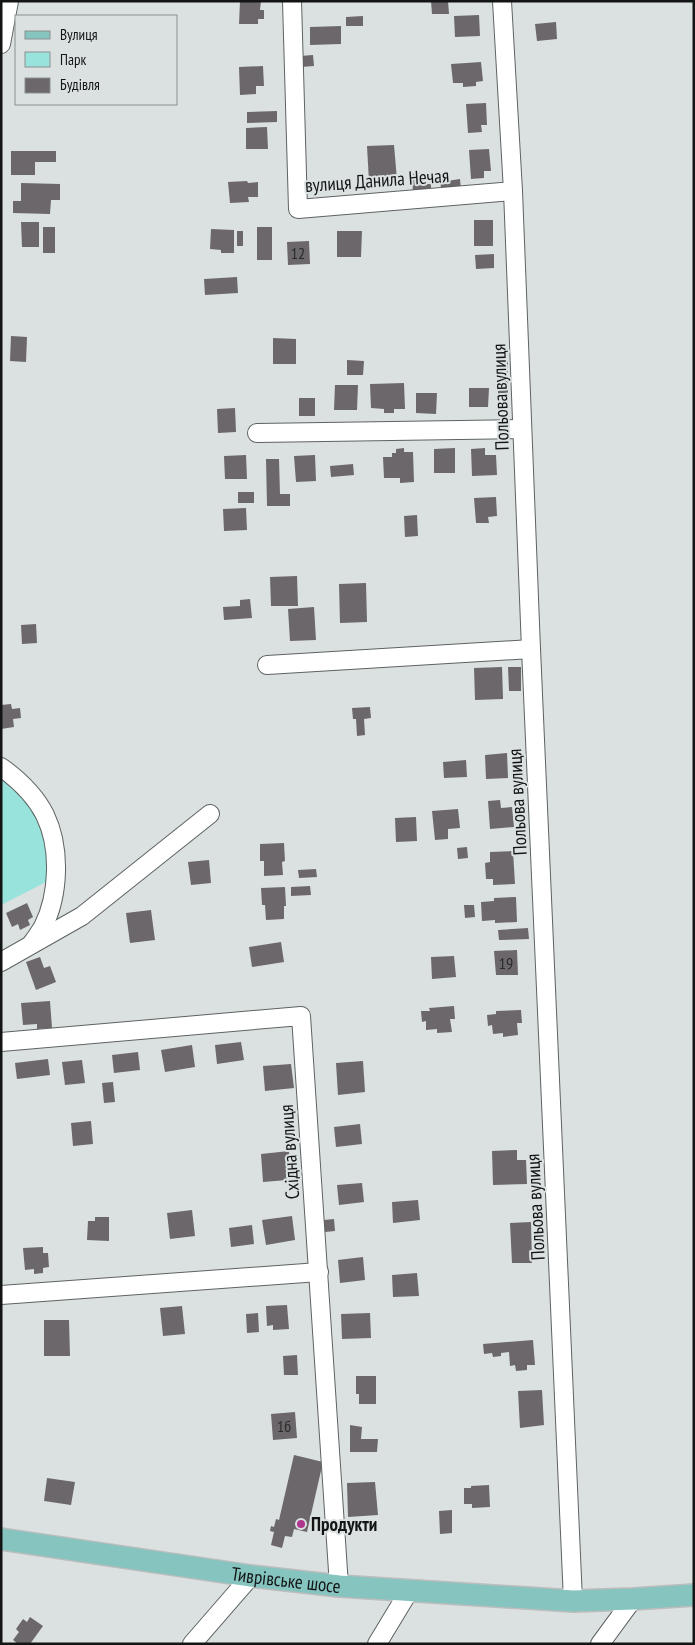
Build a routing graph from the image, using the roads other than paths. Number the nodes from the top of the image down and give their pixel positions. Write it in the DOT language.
graph roads {
  1 [pos="9,1"];
  2 [pos="292,1"];
  3 [pos="502,1"];
  4 [pos="1,44"];
  5 [pos="513,191"];
  6 [pos="522,429"];
  7 [pos="257,433"];
  8 [pos="531,649"];
  9 [pos="267,665"];
  10 [pos="1,767"];
  11 [pos="210,814"];
  12 [pos="31,944"];
  13 [pos="1,962"];
  14 [pos="1,1042"];
  15 [pos="319,1272"];
  16 [pos="1,1295"];
  17 [pos="1,1539"];
  18 [pos="251,1576"];
  19 [pos="339,1586"];
  20 [pos="409,1591"];
  21 [pos="694,1595"];
  22 [pos="633,1599"];
  23 [pos="573,1601"];
  24 [pos="192,1644"];
  25 [pos="377,1644"];
  26 [pos="600,1644"];
  1 -- 4 [label="street"];
  2 -- 5 [label="street, вулиця Данила Нечая"];
  3 -- 5 [label="street, Польова вулиця"];
  5 -- 6 [label="street, Польова вулиця"];
  6 -- 7 [label="street"];
  6 -- 8 [label="street, Польова вулиця"];
  8 -- 9 [label="street"];
  8 -- 23 [label="street, Польова вулиця"];
  10 -- 12 [label="street"];
  11 -- 12 [label="street"];
  12 -- 13 [label="street"];
  14 -- 15 [label="street, Східна вулиця"];
  15 -- 16 [label="street"];
  15 -- 19 [label="street, Східна вулиця"];
  17 -- 18 [label="main road, Тиврівське шосе"];
  18 -- 19 [label="main road, Тиврівське шосе"];
  18 -- 24 [label="street"];
  19 -- 20 [label="main road, Тиврівське шосе"];
  20 -- 23 [label="main road, Тиврівське шосе"];
  20 -- 25 [label="street"];
  21 -- 22 [label="main road, Тиврівське шосе"];
  22 -- 23 [label="main road, Тиврівське шосе"];
  22 -- 26 [label="street"];
}
